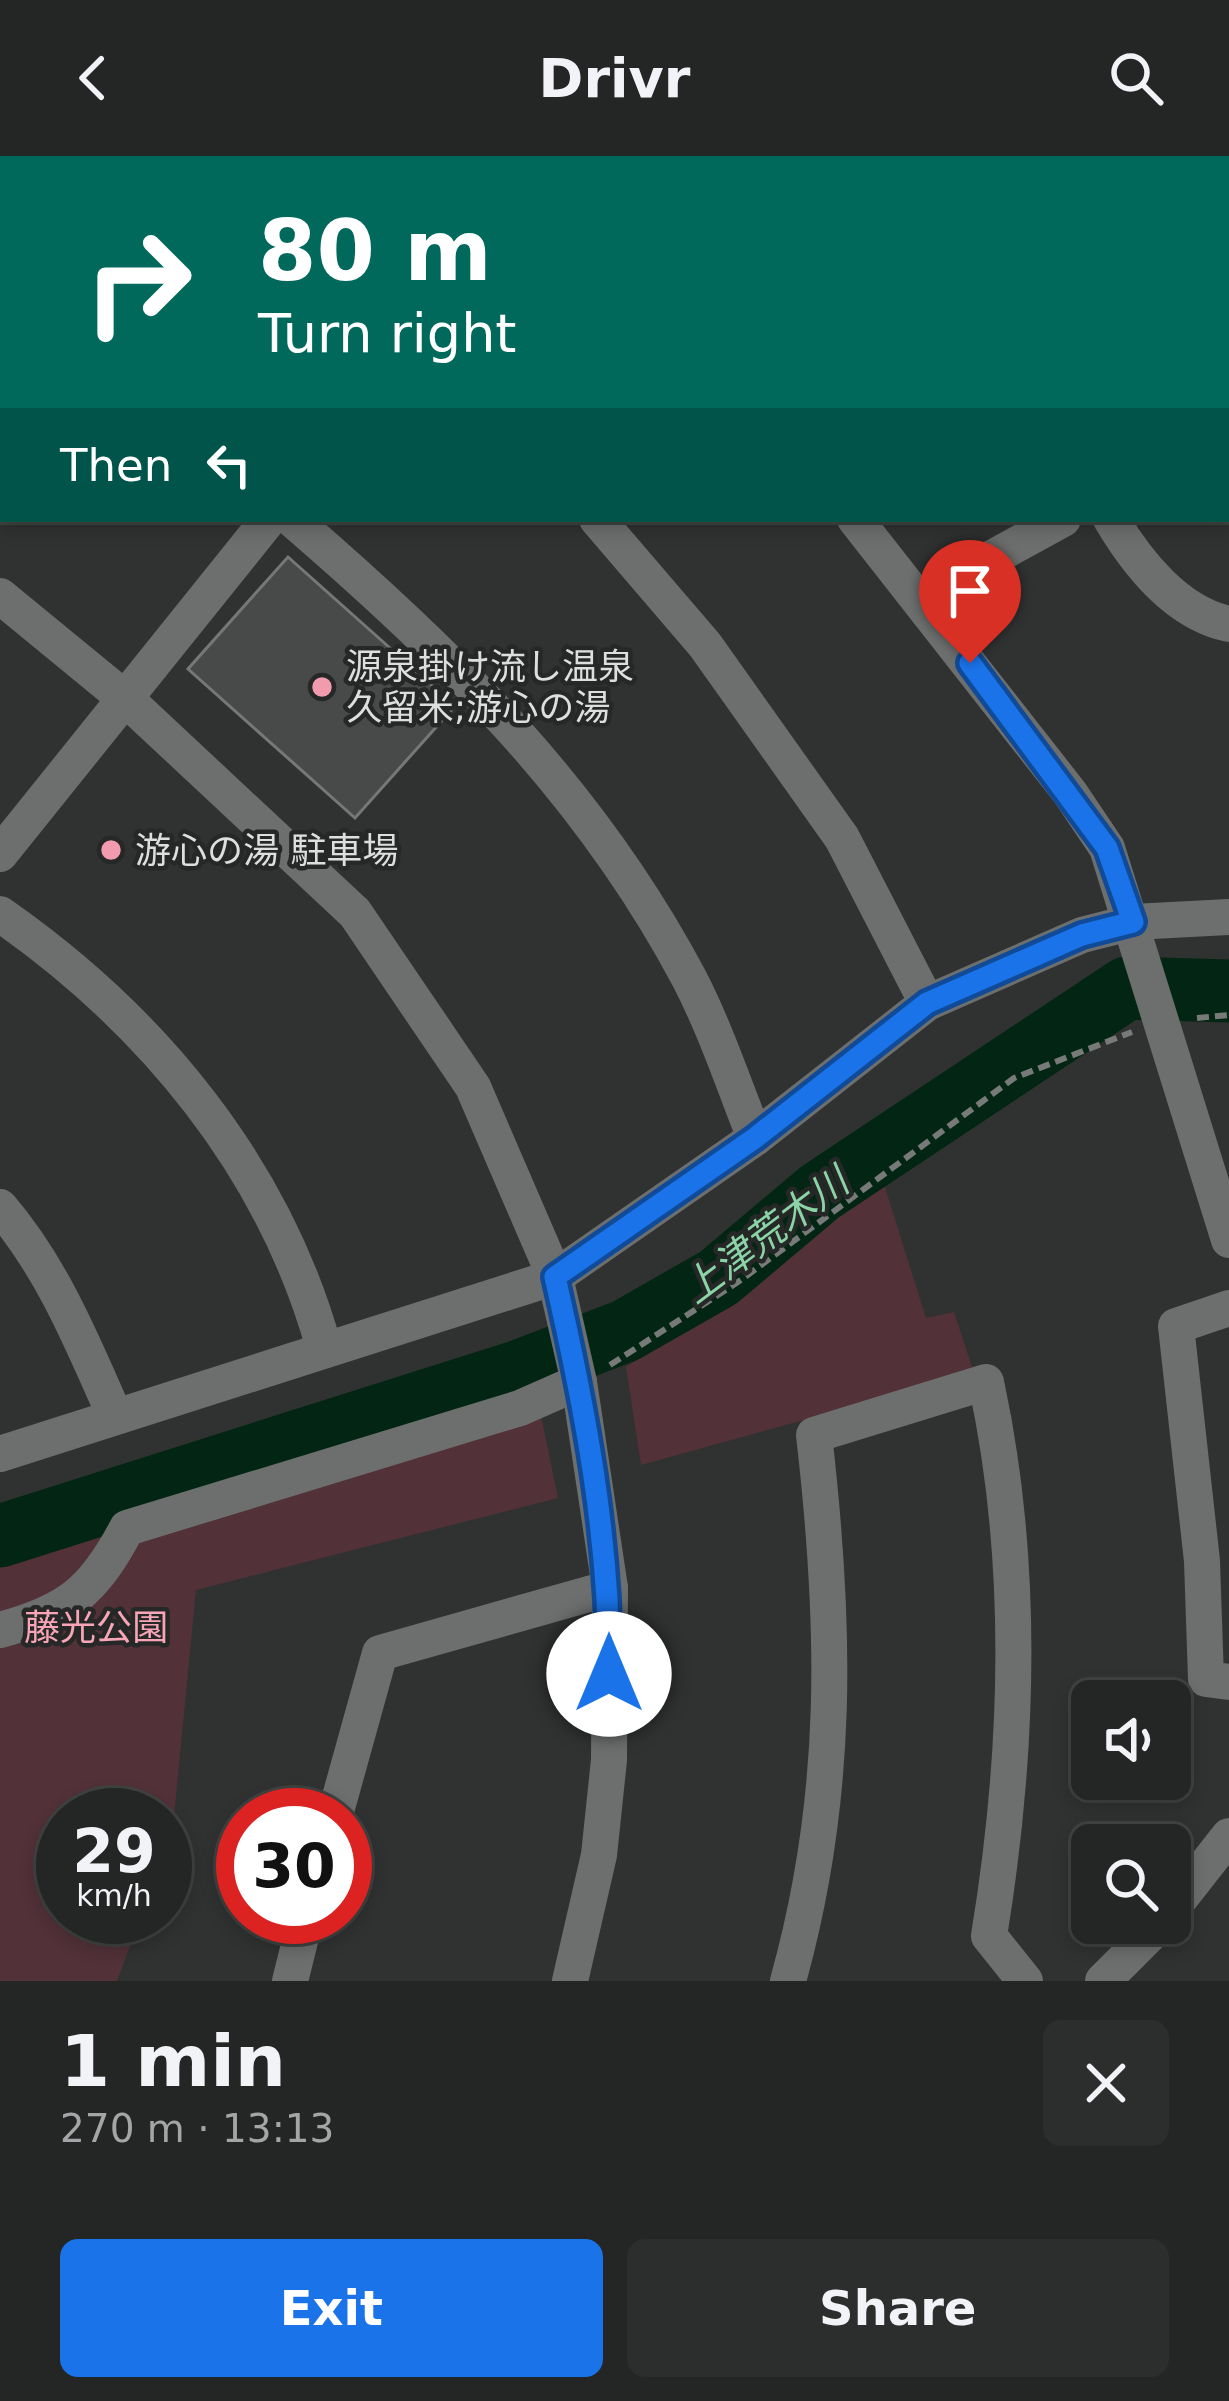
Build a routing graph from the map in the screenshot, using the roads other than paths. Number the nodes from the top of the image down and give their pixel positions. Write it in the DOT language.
graph roads {
  1 [pos="267,522"];
  2 [pos="295,522"];
  3 [pos="600,522"];
  4 [pos="857,522"];
  5 [pos="1058,522"];
  6 [pos="1113,522"];
  7 [pos="0,596"];
  8 [pos="919,598"];
  9 [pos="1229,624"];
  10 [pos="128,701"];
  11 [pos="0,854"];
  12 [pos="0,914"];
  13 [pos="1229,916"];
  14 [pos="1137,936"];
  15 [pos="927,1003"];
  16 [pos="755,1138"];
  17 [pos="0,1208"];
  18 [pos="1229,1240"];
  19 [pos="555,1277"];
  20 [pos="1229,1308"];
  21 [pos="324,1348"];
  22 [pos="579,1382"];
  23 [pos="115,1417"];
  24 [pos="0,1454"];
  25 [pos="610,1588"];
  26 [pos="0,1630"];
  27 [pos="1229,1682"];
  28 [pos="342,1788"];
  29 [pos="1229,1836"];
  30 [pos="1191,1884"];
  31 [pos="299,1944"];
  32 [pos="1140,1944"];
  33 [pos="290,1981"];
  34 [pos="570,1981"];
  35 [pos="788,1981"];
  36 [pos="1025,1981"];
  37 [pos="1103,1981"];
  1 -- 10 [label="street"];
  2 -- 16 [label="street"];
  3 -- 15 [label="street"];
  4 -- 8 [label="street"];
  5 -- 8 [label="street"];
  6 -- 9 [label="street"];
  7 -- 10 [label="street"];
  8 -- 14 [label="street"];
  10 -- 11 [label="street"];
  10 -- 19 [label="street"];
  12 -- 21 [label="street"];
  13 -- 14 [label="street"];
  14 -- 15 [label="street"];
  14 -- 18 [label="street"];
  15 -- 16 [label="street"];
  16 -- 19 [label="street"];
  17 -- 23 [label="street"];
  19 -- 21 [label="street"];
  19 -- 22 [label="street"];
  20 -- 27 [label="street"];
  21 -- 23 [label="street"];
  22 -- 25 [label="street"];
  22 -- 26 [label="street"];
  23 -- 24 [label="street"];
  25 -- 28 [label="street"];
  25 -- 34 [label="street"];
  29 -- 30 [label="street"];
  31 -- 33 [label="street"];
  32 -- 37 [label="street"];
  35 -- 36 [label="street"];
}
